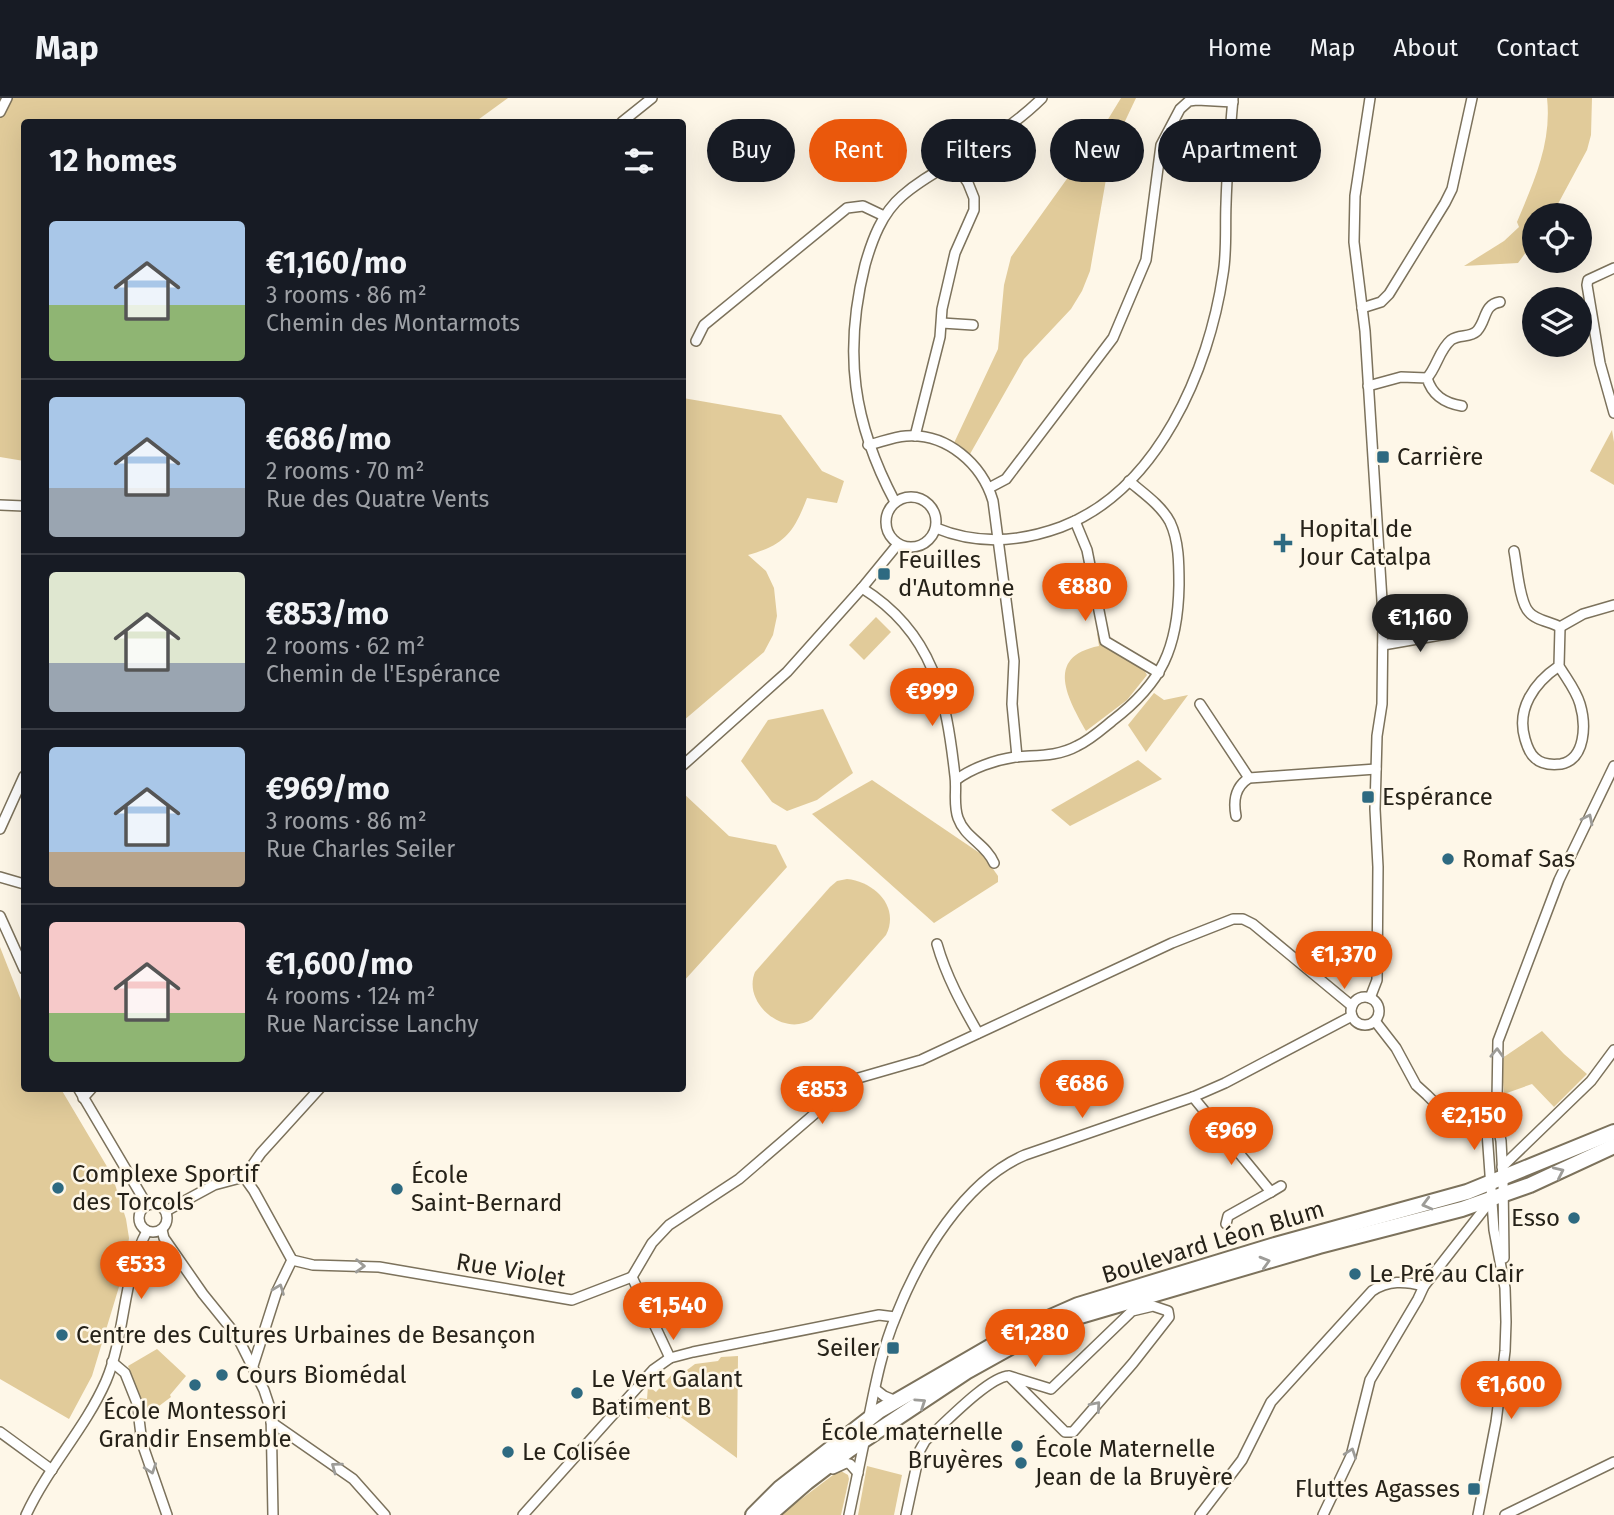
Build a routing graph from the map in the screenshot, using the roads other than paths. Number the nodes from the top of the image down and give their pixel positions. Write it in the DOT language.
graph roads {
  1 [pos="7,98"];
  2 [pos="652,98"];
  3 [pos="1042,98"];
  4 [pos="1370,98"];
  5 [pos="1472,98"];
  6 [pos="1233,100"];
  7 [pos="0,112"];
  8 [pos="626,119"];
  9 [pos="1016,119"];
  10 [pos="921,180"];
  11 [pos="967,182"];
  12 [pos="884,216"];
  13 [pos="1614,268"];
  14 [pos="1500,302"];
  15 [pos="1362,308"];
  16 [pos="942,323"];
  17 [pos="974,325"];
  18 [pos="696,341"];
  19 [pos="1427,378"];
  20 [pos="1368,386"];
  21 [pos="1611,392"];
  22 [pos="1462,405"];
  23 [pos="1614,413"];
  24 [pos="915,436"];
  25 [pos="868,445"];
  26 [pos="1129,481"];
  27 [pos="989,488"];
  28 [pos="895,502"];
  29 [pos="0,505"];
  30 [pos="21,506"];
  31 [pos="1075,522"];
  32 [pos="936,528"];
  33 [pos="999,541"];
  34 [pos="898,544"];
  35 [pos="1514,551"];
  36 [pos="862,588"];
  37 [pos="1614,605"];
  38 [pos="1560,627"];
  39 [pos="1452,633"];
  40 [pos="1383,645"];
  41 [pos="1559,666"];
  42 [pos="1159,673"];
  43 [pos="1200,704"];
  44 [pos="1017,757"];
  45 [pos="686,762"];
  46 [pos="1614,766"];
  47 [pos="1376,769"];
  48 [pos="1249,778"];
  49 [pos="956,780"];
  50 [pos="21,783"];
  51 [pos="1236,816"];
  52 [pos="0,829"];
  53 [pos="994,863"];
  54 [pos="0,877"];
  55 [pos="21,883"];
  56 [pos="0,916"];
  57 [pos="937,944"];
  58 [pos="21,962"];
  59 [pos="1370,998"];
  60 [pos="1352,1011"];
  61 [pos="1375,1021"];
  62 [pos="978,1033"];
  63 [pos="1614,1050"];
  64 [pos="80,1092"];
  65 [pos="88,1092"];
  66 [pos="316,1092"];
  67 [pos="1193,1097"];
  68 [pos="83,1098"];
  69 [pos="1486,1118"];
  70 [pos="1614,1132"];
  71 [pos="1614,1146"];
  72 [pos="1499,1176"];
  73 [pos="244,1177"];
  74 [pos="1281,1186"];
  75 [pos="1270,1192"];
  76 [pos="1497,1197"];
  77 [pos="147,1205"];
  78 [pos="166,1211"];
  79 [pos="1226,1224"];
  80 [pos="162,1230"];
  81 [pos="148,1231"];
  82 [pos="292,1259"];
  83 [pos="632,1277"];
  84 [pos="1424,1286"];
  85 [pos="895,1317"];
  86 [pos="670,1358"];
  87 [pos="112,1362"];
  88 [pos="253,1366"];
  89 [pos="1009,1376"];
  90 [pos="875,1389"];
  91 [pos="896,1401"];
  92 [pos="868,1420"];
  93 [pos="271,1422"];
  94 [pos="0,1432"];
  95 [pos="864,1441"];
  96 [pos="1614,1462"];
  97 [pos="52,1470"];
  98 [pos="858,1473"];
  99 [pos="774,1510"];
  100 [pos="26,1515"];
  101 [pos="167,1515"];
  102 [pos="273,1515"];
  103 [pos="385,1515"];
  104 [pos="523,1515"];
  105 [pos="753,1515"];
  106 [pos="849,1515"];
  107 [pos="906,1515"];
  108 [pos="1200,1515"];
  109 [pos="1323,1515"];
  110 [pos="1478,1515"];
  111 [pos="1505,1515"];
  1 -- 7 [label="street"];
  2 -- 8 [label="street"];
  3 -- 9 [label="street"];
  4 -- 15 [label="street"];
  5 -- 15 [label="street"];
  6 -- 26 [label="street"];
  6 -- 27 [label="street"];
  10 -- 12 [label="street"];
  11 -- 16 [label="street"];
  12 -- 18 [label="street"];
  12 -- 25 [label="street"];
  13 -- 21 [label="street"];
  14 -- 19 [label="street"];
  15 -- 20 [label="street"];
  16 -- 17 [label="street"];
  16 -- 24 [label="street"];
  19 -- 20 [label="street"];
  19 -- 22 [label="street"];
  20 -- 40 [label="street"];
  21 -- 23 [label="street"];
  24 -- 25 [label="street"];
  24 -- 27 [label="street"];
  25 -- 28 [label="street"];
  26 -- 31 [label="street"];
  26 -- 42 [label="street"];
  27 -- 33 [label="street"];
  28 -- 32 [label="street"];
  28 -- 34 [label="street"];
  29 -- 30 [label="street"];
  31 -- 33 [label="street"];
  31 -- 42 [label="street"];
  32 -- 33 [label="street"];
  32 -- 34 [label="street"];
  33 -- 44 [label="street"];
  34 -- 36 [label="street"];
  35 -- 38 [label="street"];
  36 -- 45 [label="street"];
  36 -- 49 [label="street"];
  37 -- 38 [label="street"];
  38 -- 41 [label="street"];
  39 -- 40 [label="street"];
  40 -- 47 [label="street"];
  41 -- 41 [label="street"];
  42 -- 44 [label="street"];
  43 -- 48 [label="street"];
  44 -- 49 [label="street"];
  69 -- 46 [label="street, one-way"];
  47 -- 48 [label="street"];
  47 -- 59 [label="street"];
  48 -- 51 [label="street"];
  49 -- 53 [label="street"];
  50 -- 52 [label="street"];
  54 -- 55 [label="street"];
  56 -- 58 [label="street"];
  57 -- 62 [label="street"];
  59 -- 60 [label="street"];
  59 -- 61 [label="street"];
  60 -- 61 [label="street"];
  60 -- 62 [label="street"];
  60 -- 67 [label="street"];
  61 -- 69 [label="street"];
  62 -- 83 [label="street"];
  63 -- 72 [label="street"];
  64 -- 68 [label="street"];
  65 -- 68 [label="street"];
  66 -- 73 [label="street"];
  67 -- 75 [label="street"];
  67 -- 85 [label="street"];
  68 -- 77 [label="street"];
  69 -- 72 [label="street"];
  69 -- 72 [label="street"];
  70 -- 72 [label="main road, Boulevard Léon Blum"];
  76 -- 71 [label="main road, Boulevard Léon Blum, one-way"];
  72 -- 76 [label="street"];
  72 -- 91 [label="main road, Boulevard Léon Blum, one-way"];
  73 -- 78 [label="street"];
  73 -- 82 [label="street"];
  74 -- 75 [label="street"];
  75 -- 79 [label="street"];
  76 -- 84 [label="street"];
  95 -- 76 [label="main road, Boulevard Léon Blum, one-way"];
  76 -- 110 [label="street"];
  77 -- 78 [label="street"];
  77 -- 81 [label="street"];
  78 -- 80 [label="street"];
  80 -- 81 [label="street"];
  80 -- 88 [label="street"];
  81 -- 87 [label="street"];
  82 -- 83 [label="street, Rue Violet, one-way"];
  88 -- 82 [label="street, one-way"];
  83 -- 86 [label="street"];
  84 -- 108 [label="street"];
  109 -- 84 [label="street, one-way"];
  85 -- 86 [label="street"];
  85 -- 90 [label="street"];
  86 -- 104 [label="street"];
  87 -- 97 [label="street"];
  87 -- 101 [label="street, one-way"];
  88 -- 93 [label="street"];
  89 -- 89 [label="street, one-way"];
  89 -- 107 [label="street"];
  90 -- 91 [label="street"];
  90 -- 92 [label="street"];
  91 -- 92 [label="main road, Boulevard Léon Blum"];
  92 -- 95 [label="street"];
  92 -- 105 [label="main road, Boulevard Léon Blum"];
  93 -- 102 [label="street"];
  103 -- 93 [label="street, one-way"];
  94 -- 97 [label="street"];
  95 -- 98 [label="street"];
  95 -- 99 [label="main road, Boulevard Léon Blum"];
  96 -- 111 [label="street"];
  97 -- 100 [label="street"];
  98 -- 99 [label="street, Boulevard Léon Blum"];
  98 -- 106 [label="street"];
}
